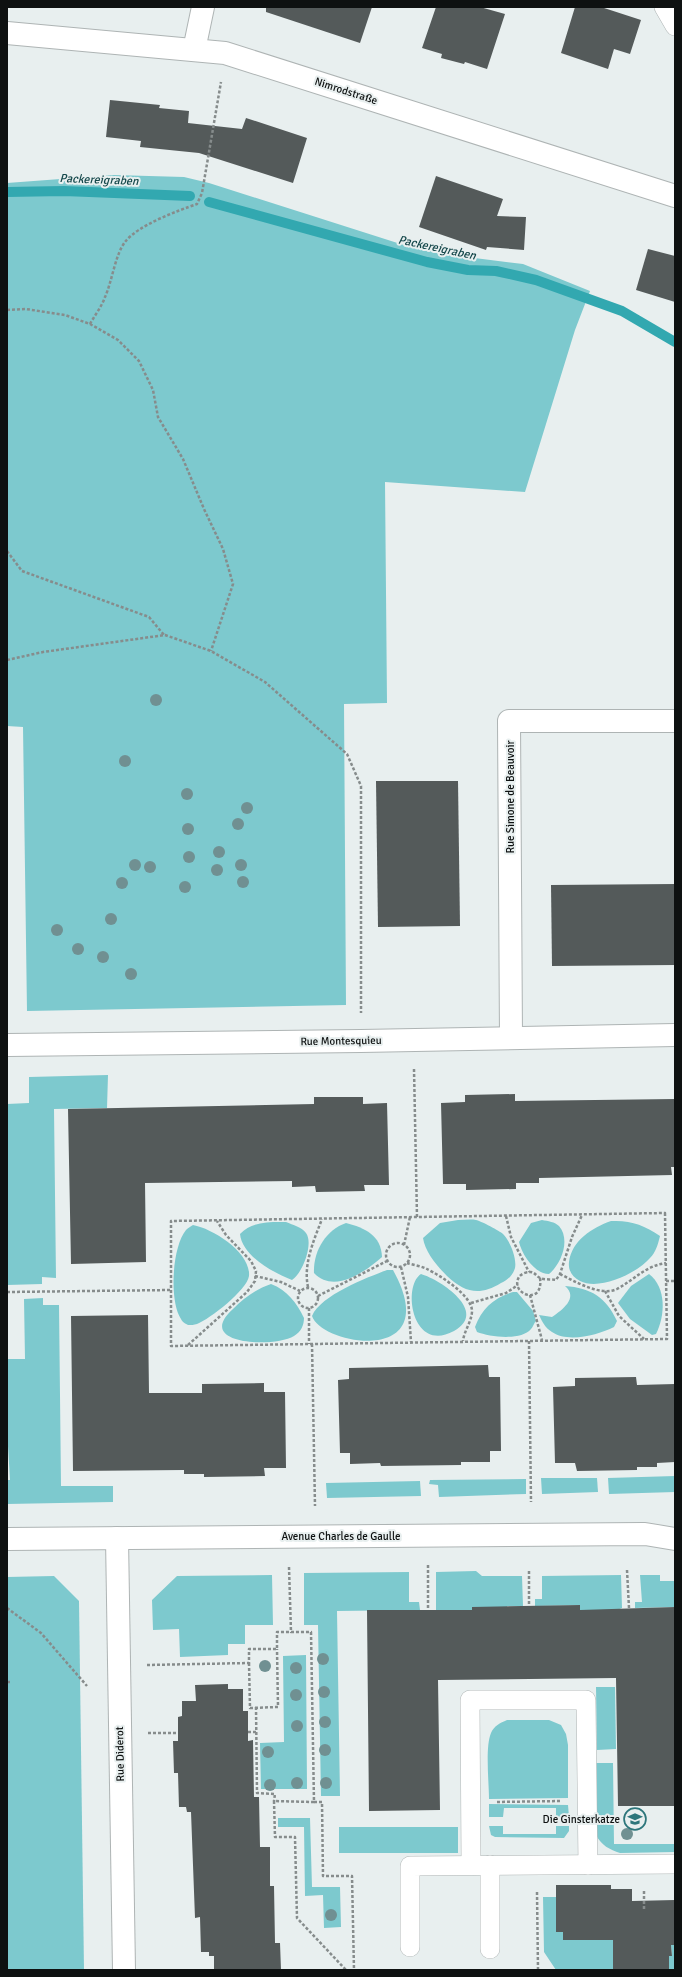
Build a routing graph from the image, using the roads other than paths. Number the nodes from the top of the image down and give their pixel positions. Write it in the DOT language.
graph roads {
  1 [pos="203,7"];
  2 [pos="664,7"];
  3 [pos="675,26"];
  4 [pos="7,33"];
  5 [pos="194,50"];
  6 [pos="675,196"];
  7 [pos="675,721"];
  8 [pos="675,1035"];
  9 [pos="511,1038"];
  10 [pos="7,1045"];
  11 [pos="117,1538"];
  12 [pos="7,1539"];
  13 [pos="675,1539"];
  14 [pos="675,1864"];
  15 [pos="471,1865"];
  16 [pos="490,1865"];
  17 [pos="588,1865"];
  18 [pos="410,1947"];
  19 [pos="490,1949"];
  20 [pos="124,1970"];
  1 -- 5 [label="street"];
  2 -- 3 [label="lane"];
  4 -- 5 [label="street, Nimrodstraße"];
  5 -- 6 [label="street, Nimrodstraße"];
  7 -- 9 [label="street, Rue Simone de Beauvoir"];
  8 -- 9 [label="street, Rue Montesquieu"];
  9 -- 10 [label="street, Rue Montesquieu"];
  11 -- 12 [label="street, Avenue Charles de Gaulle"];
  11 -- 13 [label="street, Avenue Charles de Gaulle"];
  11 -- 20 [label="street, Rue Diderot"];
  14 -- 17 [label="lane"];
  15 -- 16 [label="lane"];
  15 -- 17 [label="lane"];
  15 -- 18 [label="lane"];
  16 -- 17 [label="lane"];
  16 -- 19 [label="lane"];
}
